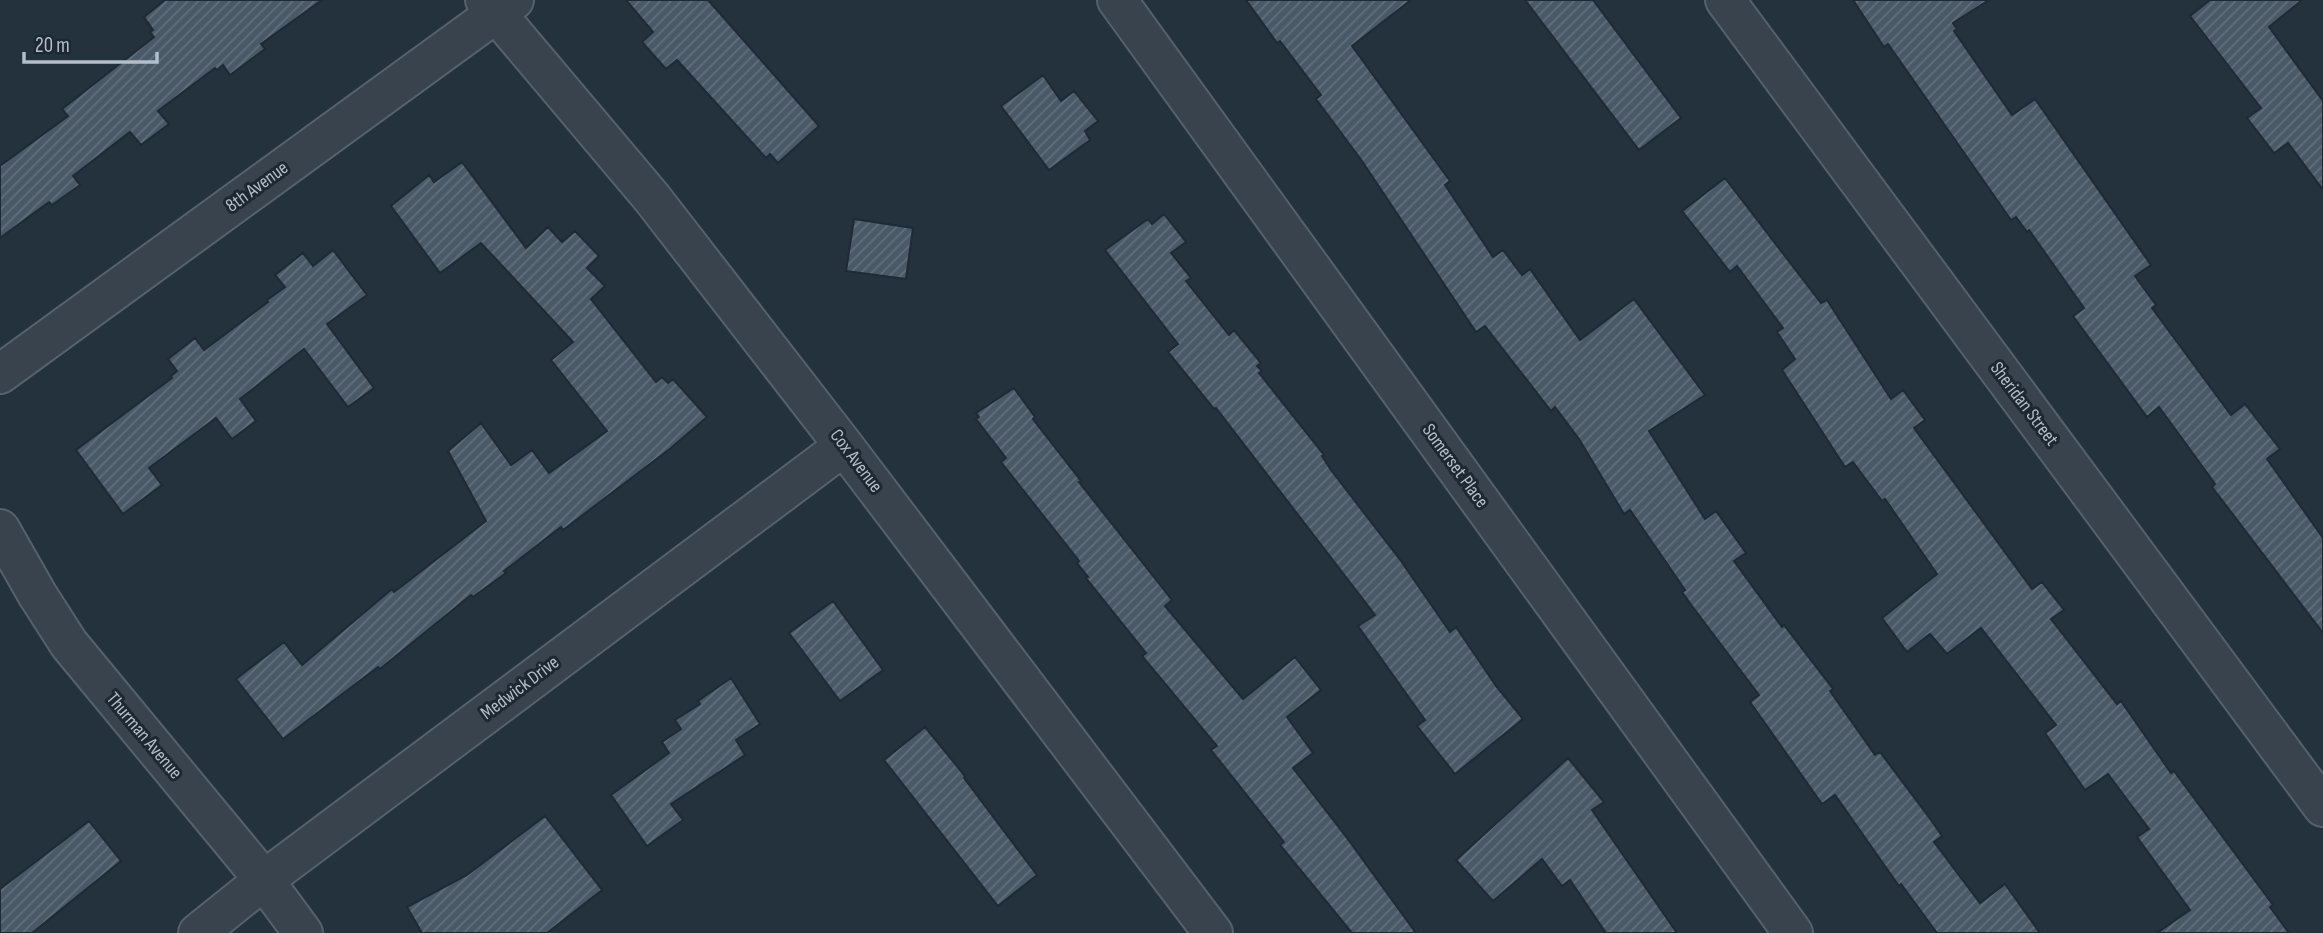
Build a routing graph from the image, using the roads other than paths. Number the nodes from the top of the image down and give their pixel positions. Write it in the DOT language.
graph roads {
  1 [pos="1117,0"];
  2 [pos="1725,0"];
  3 [pos="498,5"];
  4 [pos="0,374"];
  5 [pos="844,446"];
  6 [pos="0,529"];
  7 [pos="2323,807"];
  8 [pos="264,880"];
  9 [pos="198,933"];
  10 [pos="303,933"];
  11 [pos="1213,933"];
  12 [pos="1793,933"];
  1 -- 12 [label="street, Somerset Place"];
  2 -- 7 [label="street, Sheridan Street"];
  3 -- 4 [label="street, 8th Avenue"];
  3 -- 5 [label="street, Cox Avenue"];
  5 -- 8 [label="street, Medwick Drive"];
  5 -- 11 [label="street, Cox Avenue"];
  6 -- 8 [label="street, Thurman Avenue"];
  8 -- 9 [label="street, Medwick Drive"];
  8 -- 10 [label="street, Thurman Avenue"];
}
